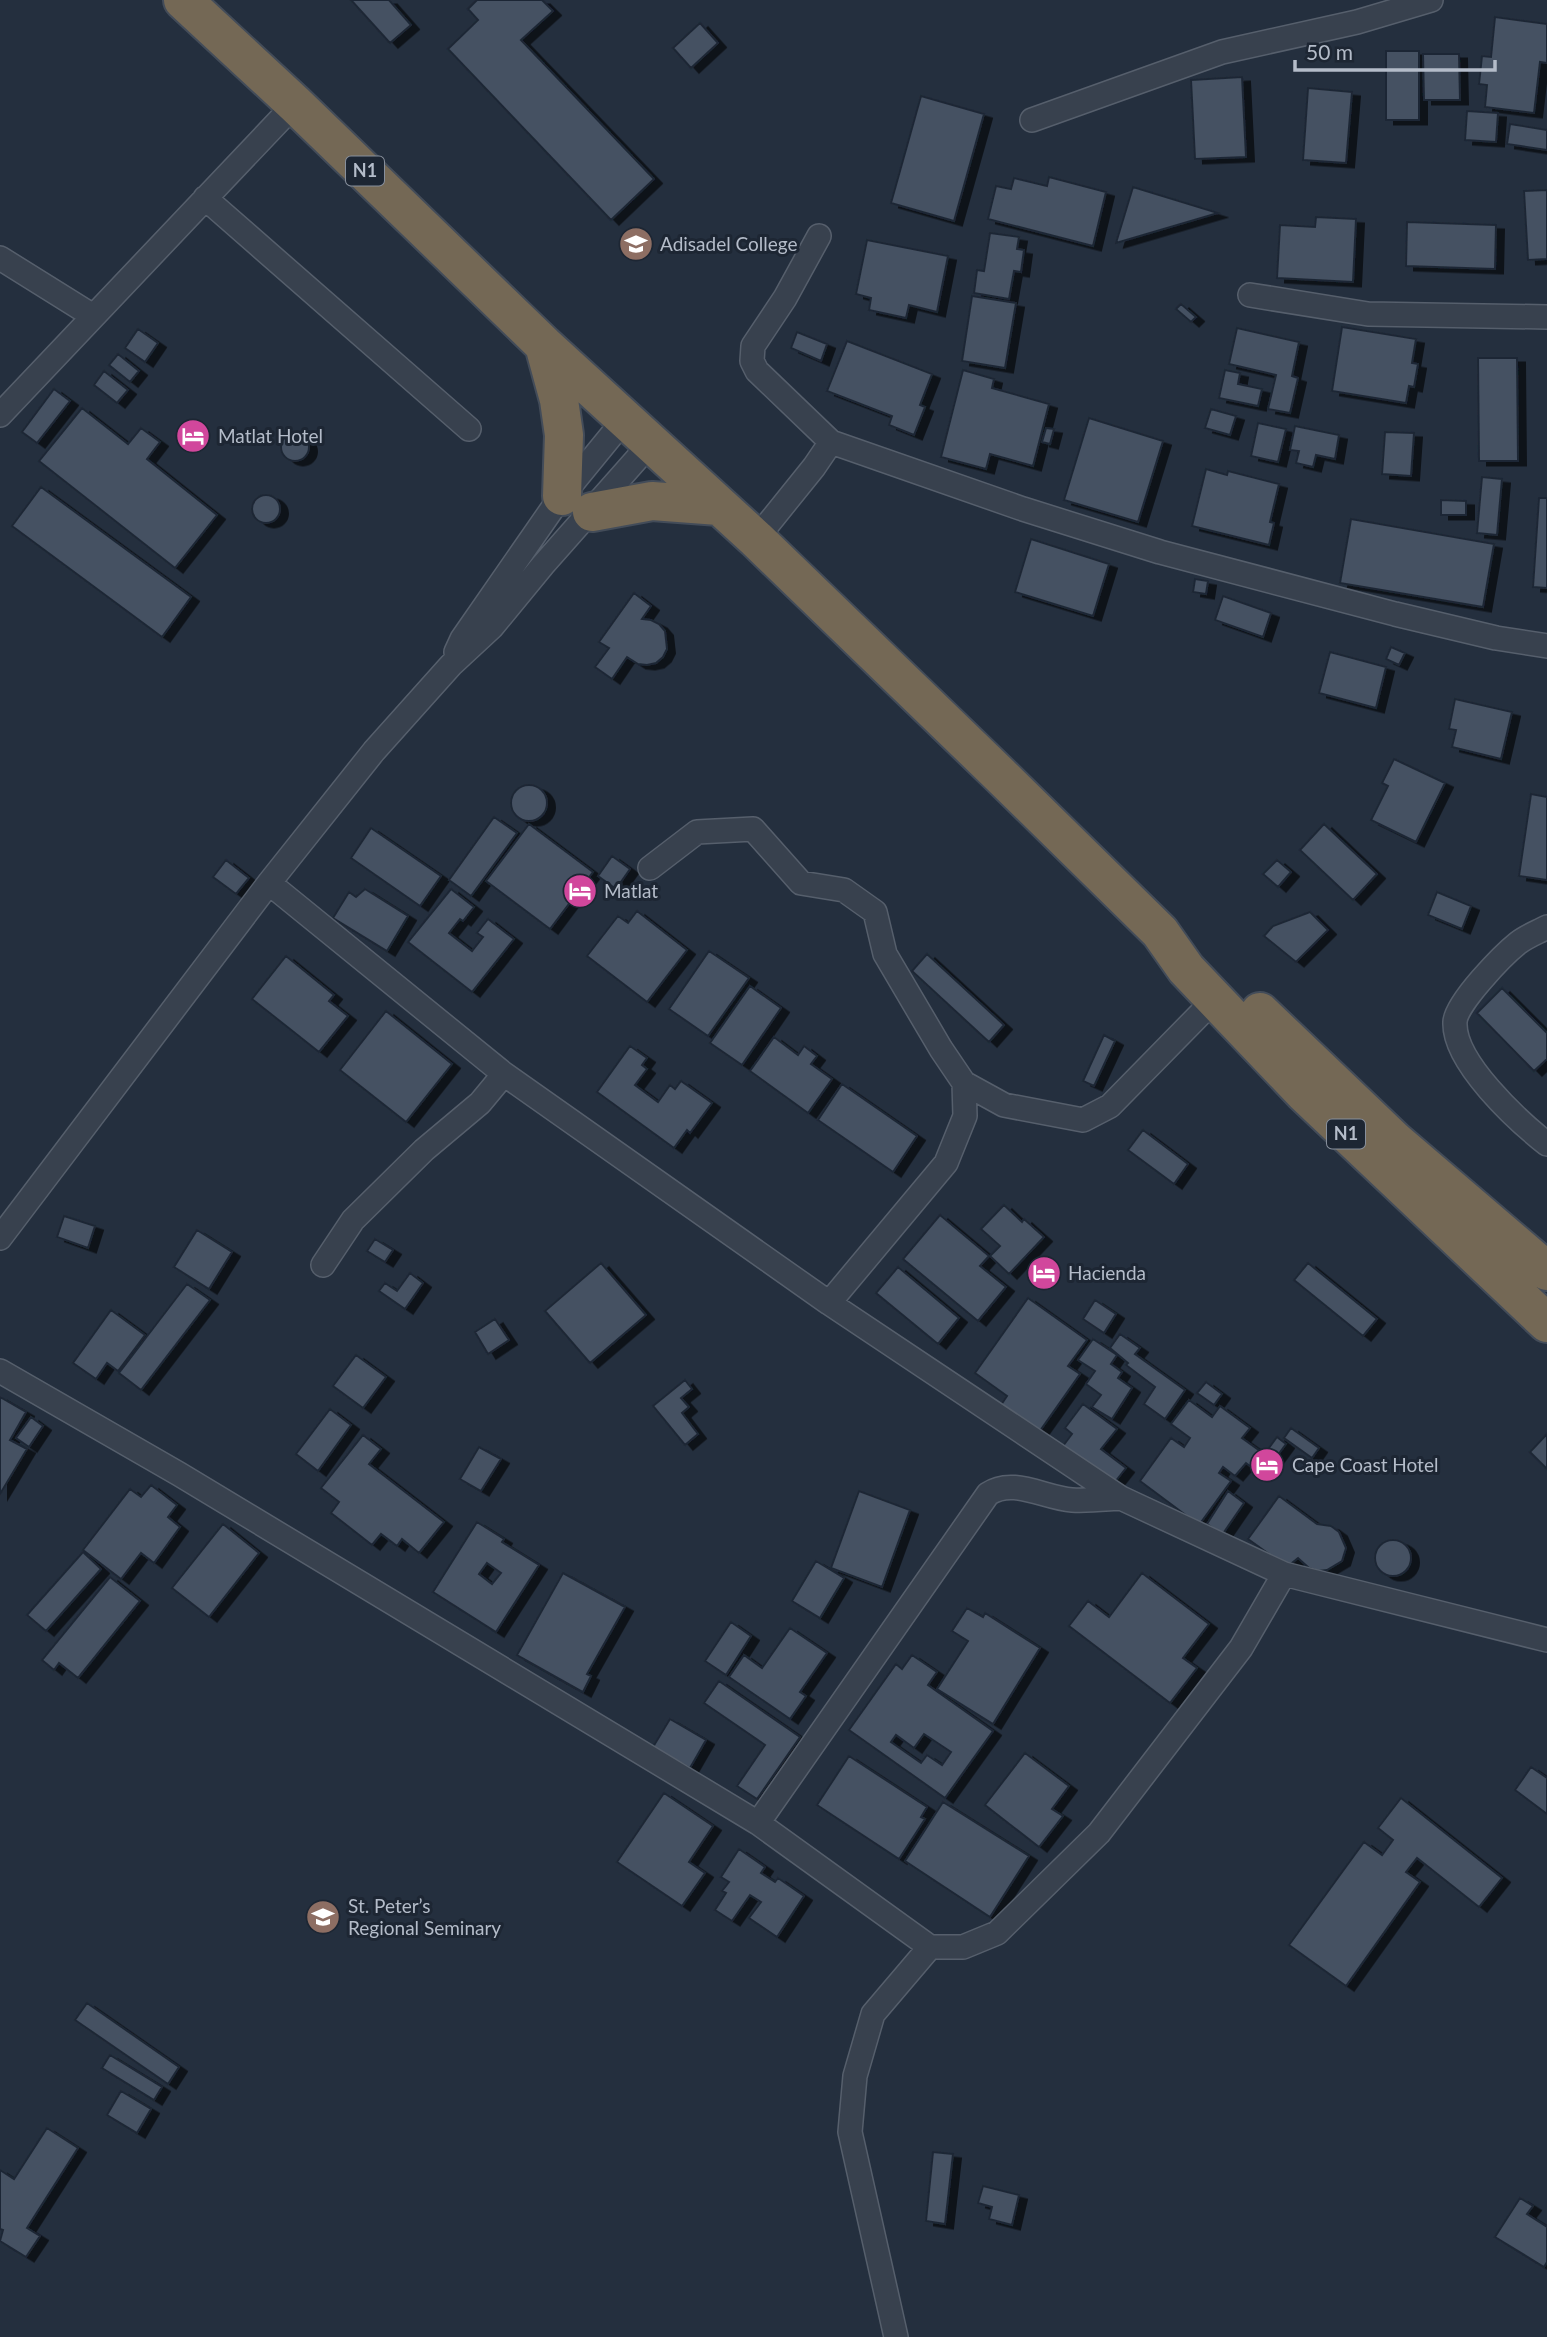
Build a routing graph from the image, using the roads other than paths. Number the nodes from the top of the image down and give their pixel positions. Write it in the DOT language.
graph roads {
  1 [pos="183,0"];
  2 [pos="1431,0"];
  3 [pos="295,104"];
  4 [pos="1032,120"];
  5 [pos="205,198"];
  6 [pos="820,236"];
  7 [pos="0,258"];
  8 [pos="1250,295"];
  9 [pos="93,316"];
  10 [pos="1547,317"];
  11 [pos="544,345"];
  12 [pos="0,415"];
  13 [pos="469,429"];
  14 [pos="637,432"];
  15 [pos="831,442"];
  16 [pos="577,504"];
  17 [pos="719,506"];
  18 [pos="756,539"];
  19 [pos="1547,646"];
  20 [pos="451,665"];
  21 [pos="650,868"];
  22 [pos="269,883"];
  23 [pos="1547,928"];
  24 [pos="1160,932"];
  25 [pos="1215,999"];
  26 [pos="504,1074"];
  27 [pos="964,1083"];
  28 [pos="1547,1144"];
  29 [pos="0,1238"];
  30 [pos="323,1265"];
  31 [pos="1547,1271"];
  32 [pos="830,1303"];
  33 [pos="1547,1323"];
  34 [pos="0,1371"];
  35 [pos="1121,1498"];
  36 [pos="1284,1574"];
  37 [pos="1547,1640"];
  38 [pos="758,1823"];
  39 [pos="930,1947"];
  40 [pos="896,2337"];
  1 -- 3 [label="highway, N1"];
  2 -- 4 [label="street"];
  3 -- 5 [label="street"];
  3 -- 11 [label="highway, N1"];
  5 -- 9 [label="street"];
  5 -- 13 [label="street"];
  6 -- 15 [label="street"];
  7 -- 9 [label="street"];
  8 -- 10 [label="street"];
  9 -- 12 [label="street"];
  11 -- 14 [label="highway, N1"];
  11 -- 16 [label="highway"];
  14 -- 16 [label="street"];
  14 -- 16 [label="street"];
  14 -- 17 [label="highway, N1"];
  15 -- 18 [label="street"];
  15 -- 19 [label="street"];
  16 -- 17 [label="highway"];
  16 -- 20 [label="street"];
  16 -- 20 [label="street"];
  17 -- 18 [label="highway, N1"];
  18 -- 24 [label="highway, N1"];
  20 -- 22 [label="street"];
  21 -- 27 [label="street"];
  22 -- 26 [label="street"];
  22 -- 29 [label="street"];
  23 -- 28 [label="street"];
  24 -- 25 [label="highway, N1"];
  24 -- 31 [label="highway, N1"];
  25 -- 27 [label="street"];
  25 -- 33 [label="highway, N1"];
  26 -- 30 [label="street"];
  26 -- 32 [label="street"];
  27 -- 32 [label="street"];
  32 -- 35 [label="street"];
  34 -- 38 [label="street"];
  35 -- 36 [label="street"];
  35 -- 38 [label="street"];
  36 -- 37 [label="street"];
  36 -- 39 [label="street"];
  38 -- 39 [label="street"];
  39 -- 40 [label="street"];
}
